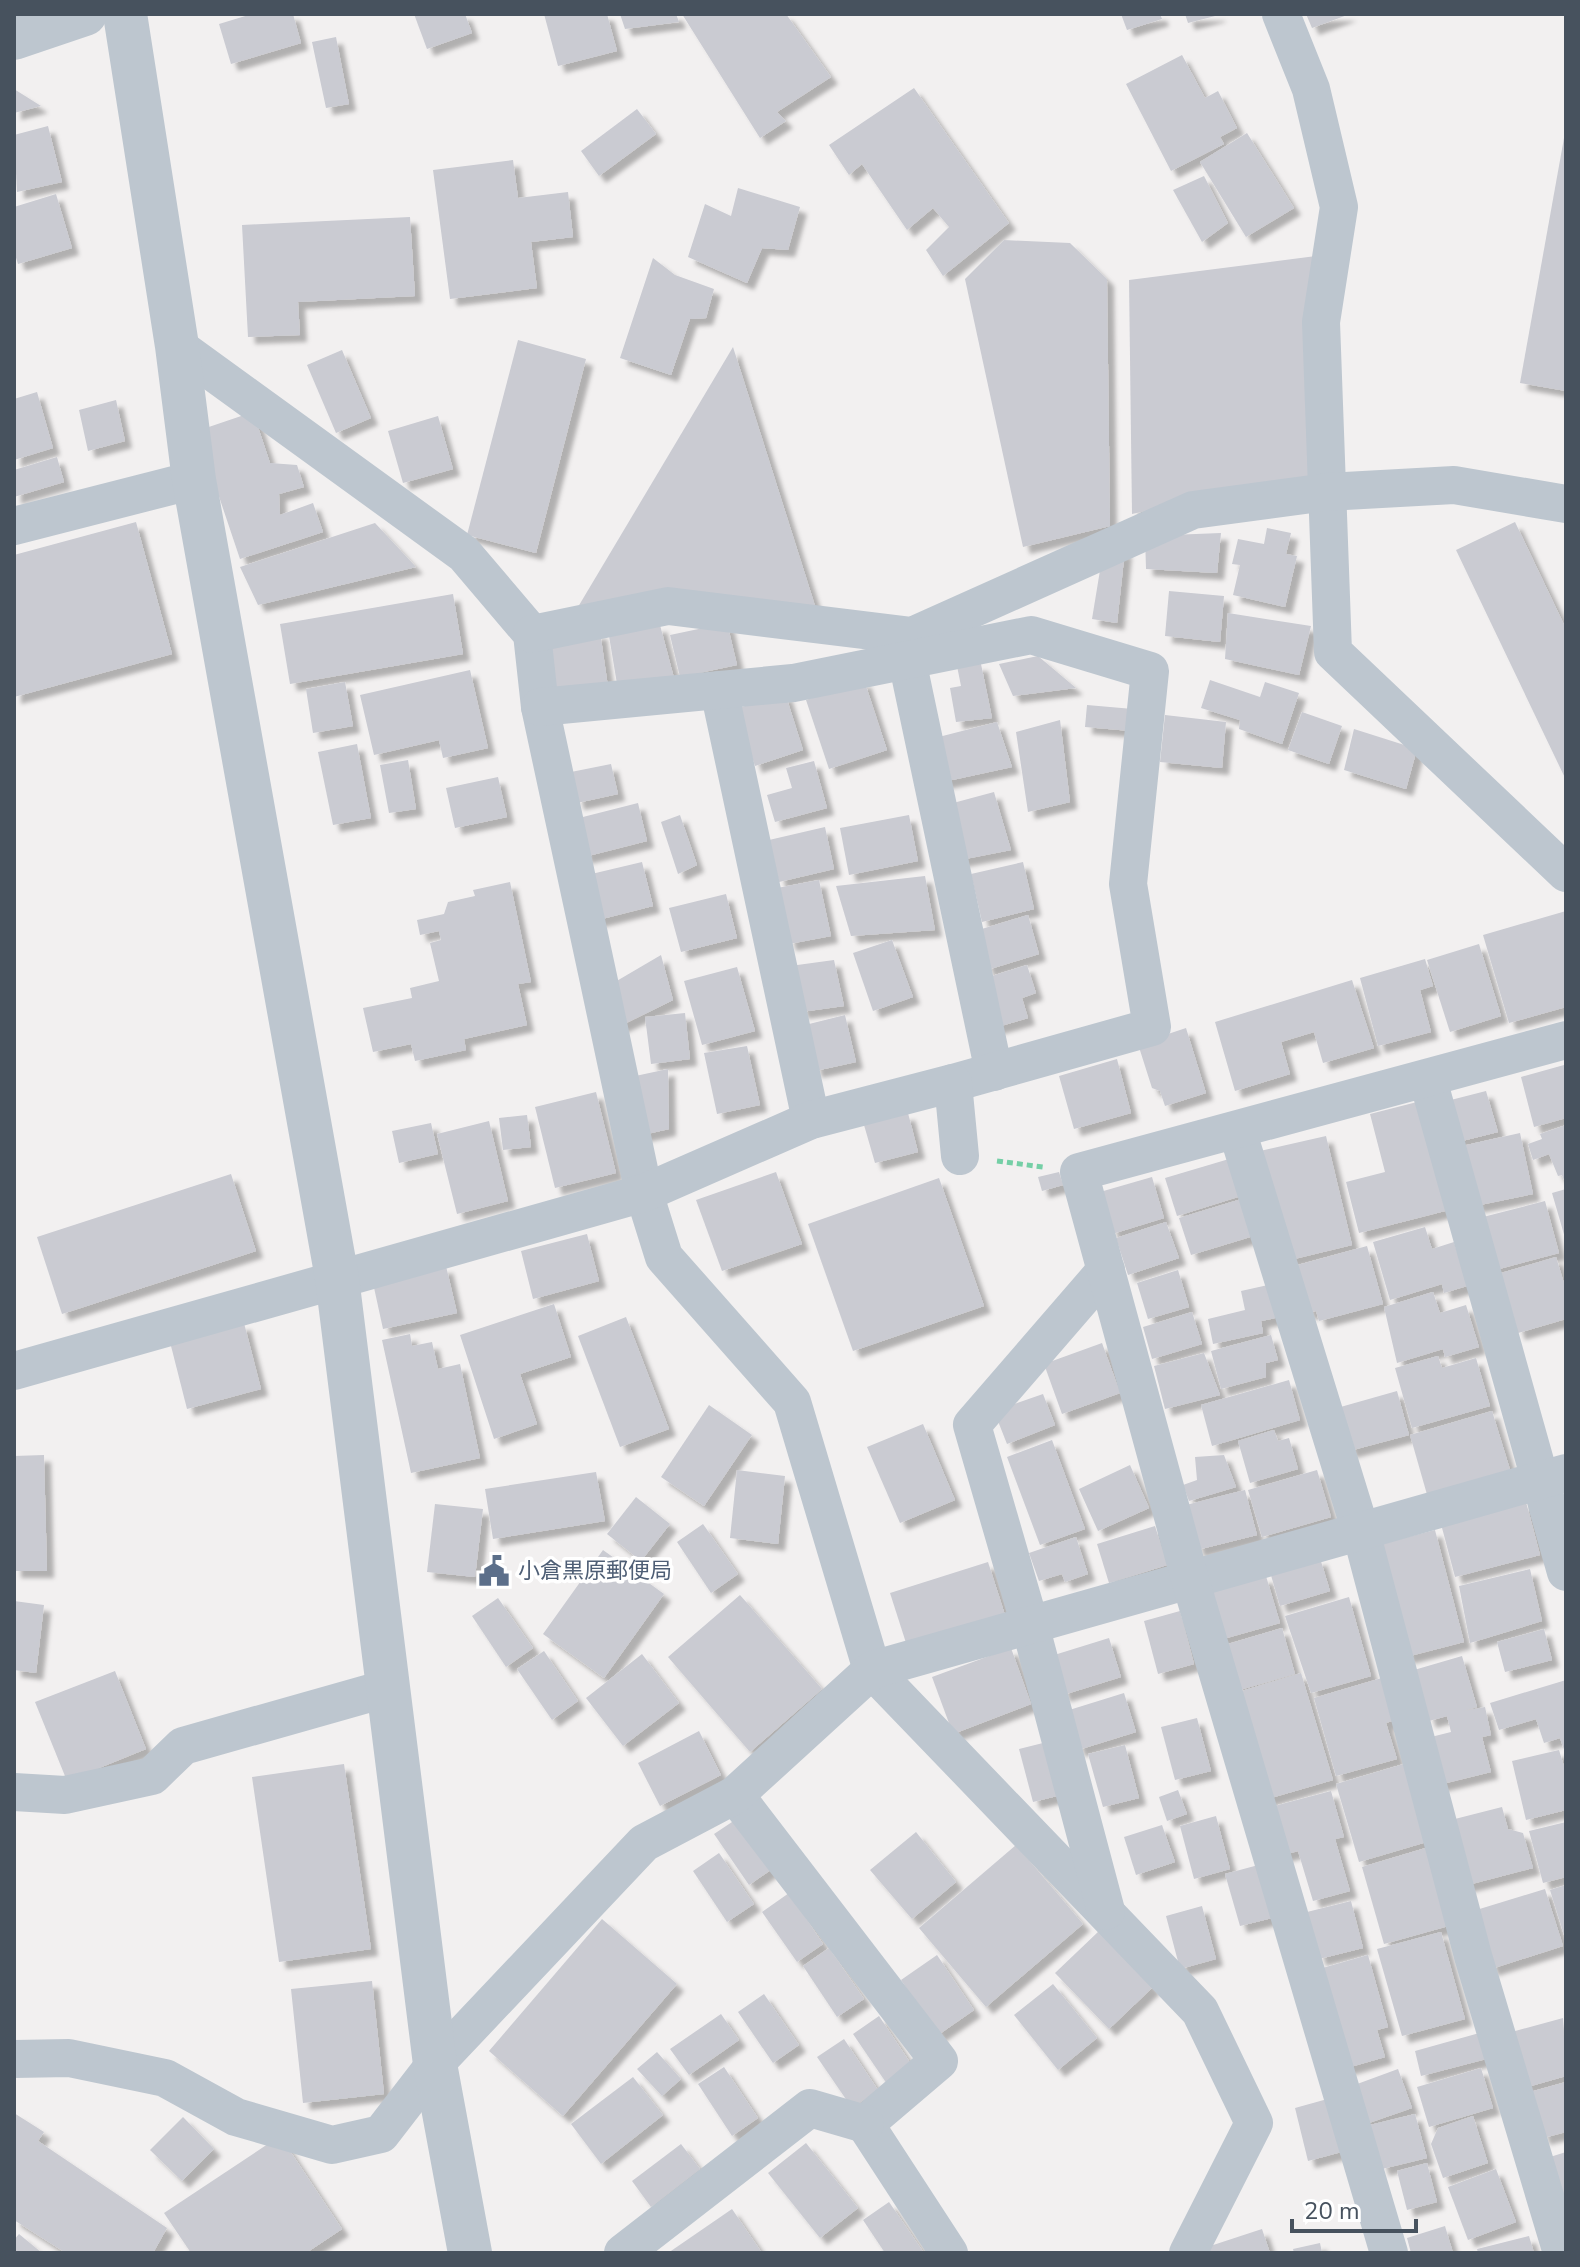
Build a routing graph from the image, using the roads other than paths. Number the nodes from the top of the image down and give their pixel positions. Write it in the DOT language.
graph roads {
  1 [pos="85,14"];
  2 [pos="125,14"];
  3 [pos="1281,14"];
  4 [pos="14,38"];
  5 [pos="177,346"];
  6 [pos="194,480"];
  7 [pos="1327,492"];
  8 [pos="1566,504"];
  9 [pos="14,526"];
  10 [pos="532,634"];
  11 [pos="907,660"];
  12 [pos="719,690"];
  13 [pos="540,707"];
  14 [pos="1566,873"];
  15 [pos="1566,1040"];
  16 [pos="994,1072"];
  17 [pos="1428,1080"];
  18 [pos="953,1083"];
  19 [pos="811,1120"];
  20 [pos="1237,1130"];
  21 [pos="960,1156"];
  22 [pos="644,1193"];
  23 [pos="1106,1270"];
  24 [pos="337,1278"];
  25 [pos="14,1371"];
  26 [pos="1553,1476"];
  27 [pos="1361,1532"];
  28 [pos="1566,1572"];
  29 [pos="1190,1579"];
  30 [pos="1030,1625"];
  31 [pos="872,1670"];
  32 [pos="388,1688"];
  33 [pos="14,1792"];
  34 [pos="735,1795"];
  35 [pos="1107,1914"];
  36 [pos="14,2059"];
  37 [pos="435,2064"];
  38 [pos="865,2124"];
  39 [pos="470,2253"];
  40 [pos="623,2253"];
  41 [pos="949,2253"];
  42 [pos="1188,2253"];
  43 [pos="1389,2253"];
  44 [pos="1562,2253"];
  1 -- 4 [label="street"];
  2 -- 5 [label="street"];
  3 -- 7 [label="street"];
  5 -- 6 [label="street"];
  5 -- 10 [label="street"];
  6 -- 9 [label="street"];
  6 -- 24 [label="street"];
  7 -- 8 [label="street"];
  7 -- 10 [label="street"];
  7 -- 14 [label="street"];
  10 -- 13 [label="street"];
  11 -- 12 [label="street"];
  11 -- 16 [label="street"];
  11 -- 16 [label="street"];
  12 -- 13 [label="street"];
  12 -- 19 [label="street"];
  13 -- 22 [label="street"];
  15 -- 17 [label="street"];
  16 -- 18 [label="street"];
  17 -- 20 [label="street"];
  17 -- 26 [label="street"];
  18 -- 19 [label="street"];
  18 -- 21 [label="street"];
  19 -- 22 [label="street"];
  20 -- 23 [label="street"];
  20 -- 27 [label="street"];
  22 -- 24 [label="street"];
  22 -- 31 [label="street"];
  23 -- 29 [label="street"];
  23 -- 30 [label="street"];
  24 -- 25 [label="street"];
  24 -- 32 [label="street"];
  26 -- 27 [label="street"];
  26 -- 28 [label="street"];
  27 -- 29 [label="street"];
  27 -- 44 [label="street"];
  29 -- 30 [label="street"];
  29 -- 43 [label="street"];
  30 -- 31 [label="street"];
  30 -- 35 [label="street"];
  31 -- 34 [label="street"];
  31 -- 35 [label="street"];
  32 -- 33 [label="street"];
  32 -- 37 [label="street"];
  34 -- 37 [label="street"];
  34 -- 38 [label="street"];
  35 -- 42 [label="street"];
  36 -- 37 [label="street"];
  37 -- 39 [label="street"];
  38 -- 40 [label="street"];
  38 -- 41 [label="street"];
}
